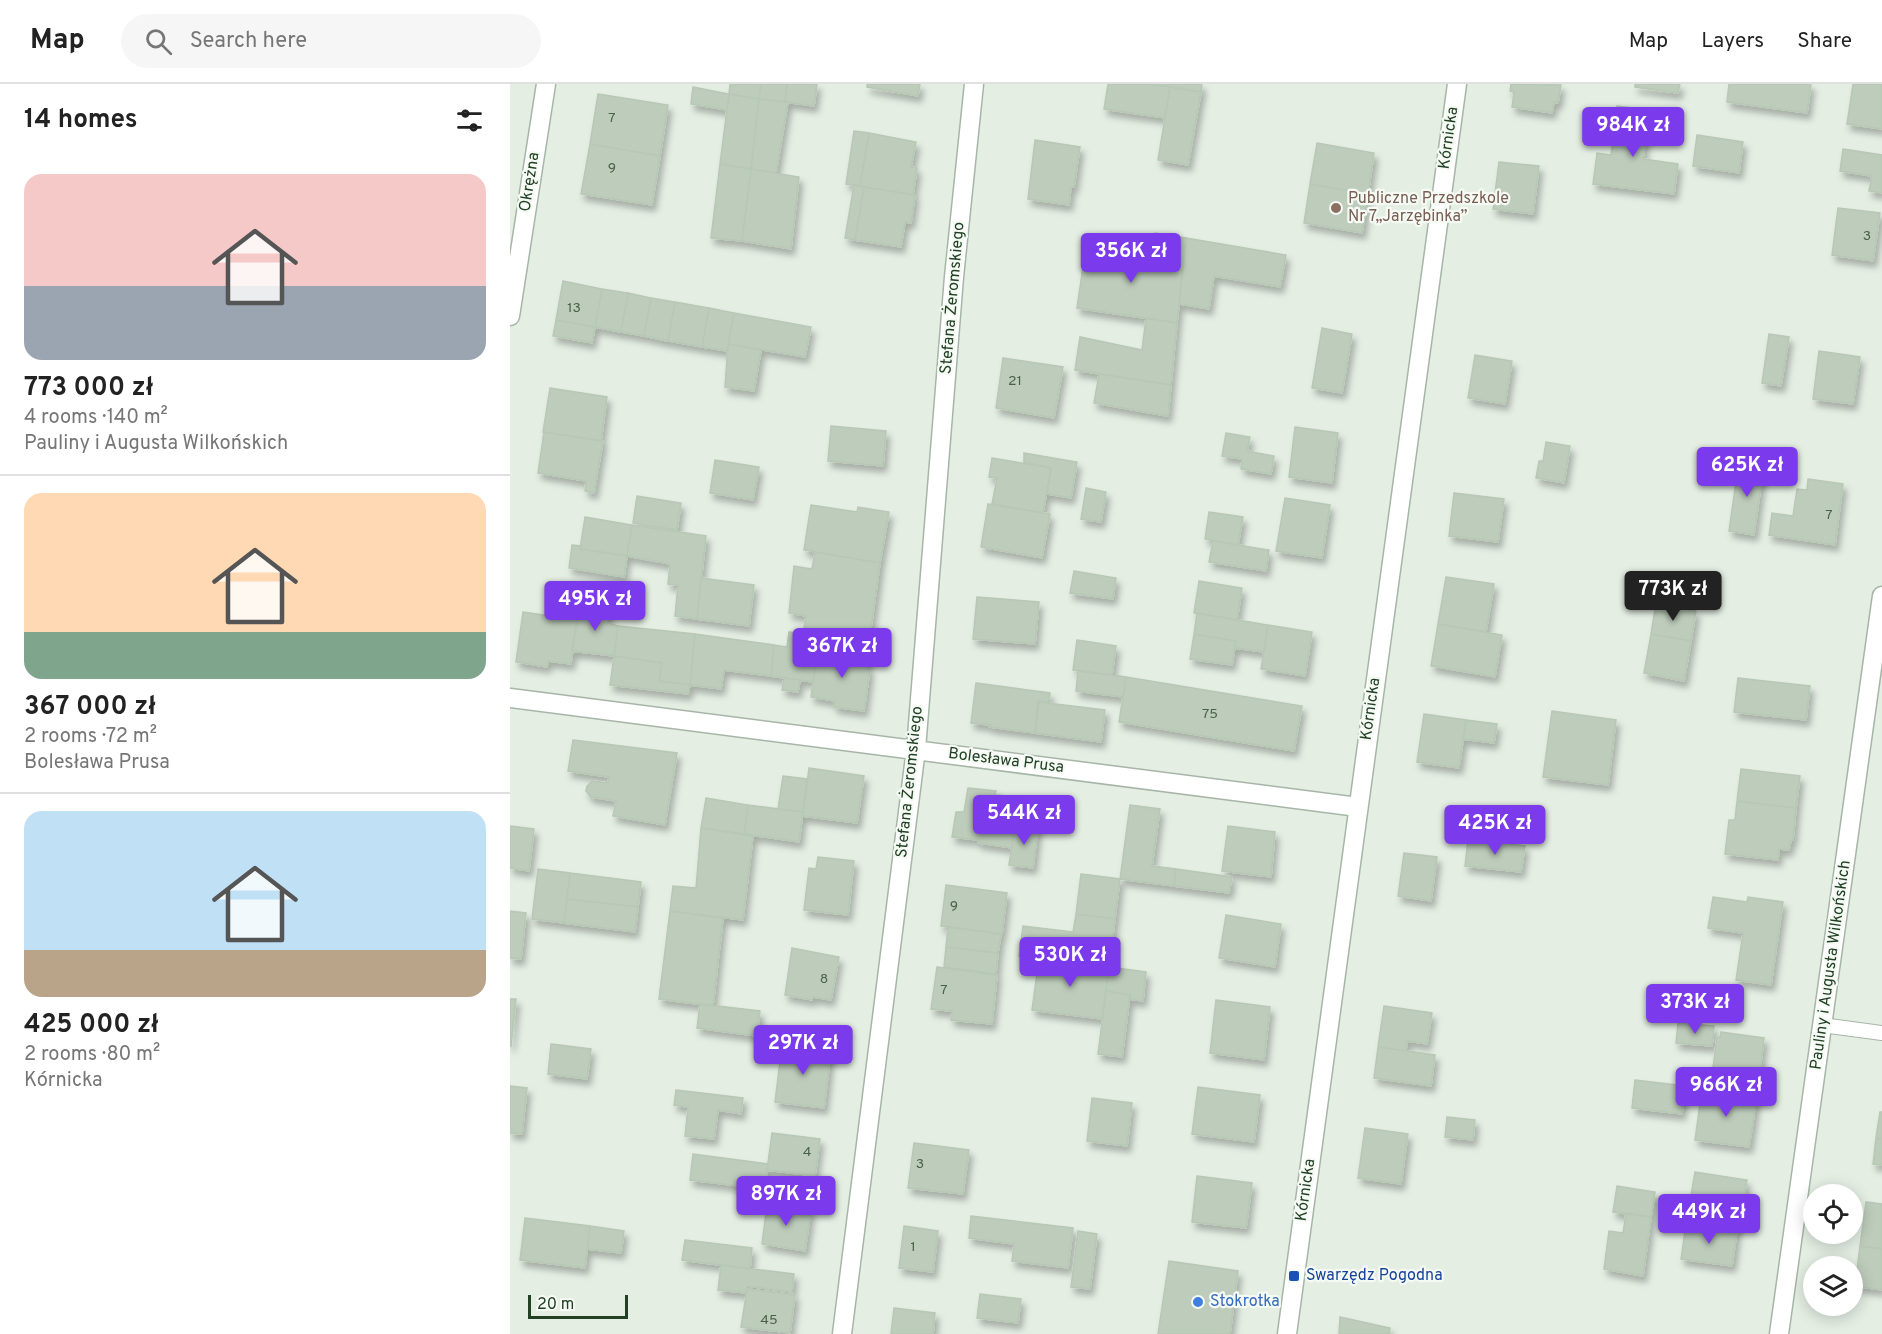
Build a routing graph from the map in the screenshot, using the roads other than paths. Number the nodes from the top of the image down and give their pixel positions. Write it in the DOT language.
graph roads {
  1 [pos="546,84"];
  2 [pos="974,84"];
  3 [pos="1457,84"];
  4 [pos="510,316"];
  5 [pos="1882,597"];
  6 [pos="510,698"];
  7 [pos="916,749"];
  8 [pos="1358,807"];
  9 [pos="1822,1025"];
  10 [pos="1882,1034"];
  11 [pos="842,1334"];
  12 [pos="1287,1334"];
  13 [pos="1779,1334"];
  1 -- 4 [label="street, Okrężna"];
  2 -- 7 [label="street, Stefana Żeromskiego"];
  3 -- 8 [label="street, Kórnicka"];
  5 -- 9 [label="street, Pauliny i Augusta Wilkońskich"];
  6 -- 7 [label="street, Bolesława Prusa"];
  7 -- 8 [label="street, Bolesława Prusa"];
  7 -- 11 [label="street, Stefana Żeromskiego"];
  8 -- 12 [label="street, Kórnicka"];
  9 -- 10 [label="lane"];
  9 -- 13 [label="street, Pauliny i Augusta Wilkońskich"];
}
